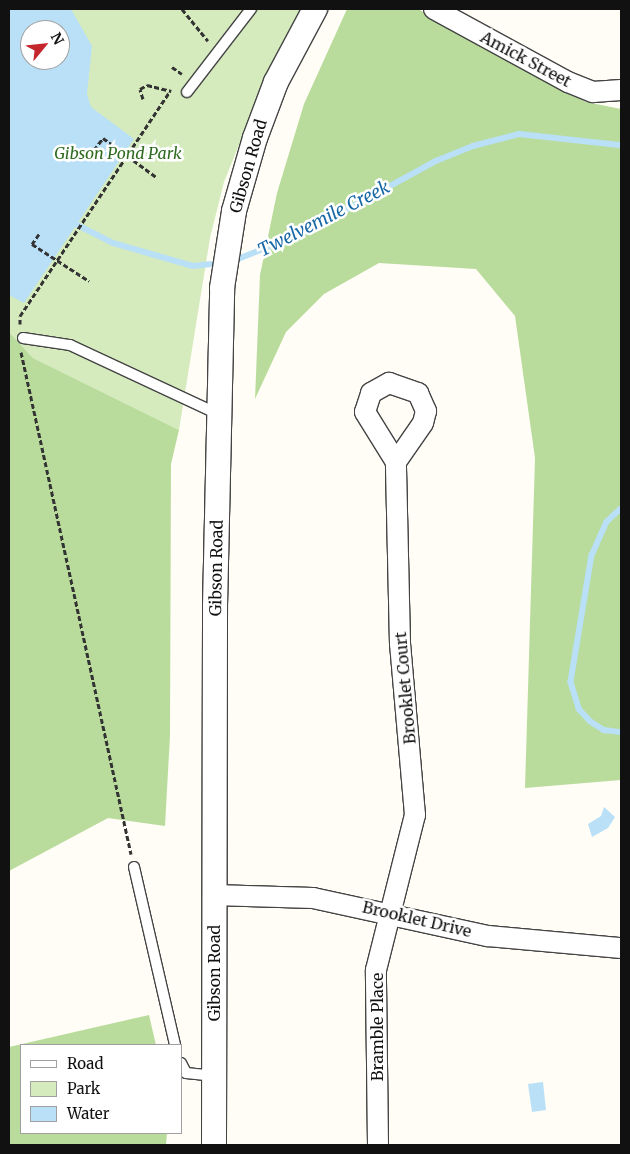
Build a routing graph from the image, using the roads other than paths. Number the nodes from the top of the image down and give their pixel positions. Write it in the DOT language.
graph roads {
  1 [pos="251,9"];
  2 [pos="315,9"];
  3 [pos="434,9"];
  4 [pos="183,90"];
  5 [pos="621,90"];
  6 [pos="23,338"];
  7 [pos="218,414"];
  8 [pos="396,462"];
  9 [pos="134,866"];
  10 [pos="213,895"];
  11 [pos="392,912"];
  12 [pos="621,948"];
  13 [pos="175,1044"];
  14 [pos="182,1065"];
  15 [pos="213,1076"];
  16 [pos="214,1145"];
  17 [pos="378,1145"];
  1 -- 4 [label="lane"];
  2 -- 7 [label="street, Gibson Road"];
  3 -- 5 [label="street, Amick Street"];
  6 -- 7 [label="lane"];
  7 -- 10 [label="street, Gibson Road"];
  8 -- 11 [label="street, Brooklet Court"];
  9 -- 13 [label="lane"];
  10 -- 11 [label="street, Brooklet Drive"];
  10 -- 15 [label="street, Gibson Road"];
  11 -- 12 [label="street, Brooklet Drive"];
  11 -- 17 [label="street, Bramble Place"];
  14 -- 15 [label="lane"];
  15 -- 16 [label="street, Gibson Road"];
}
